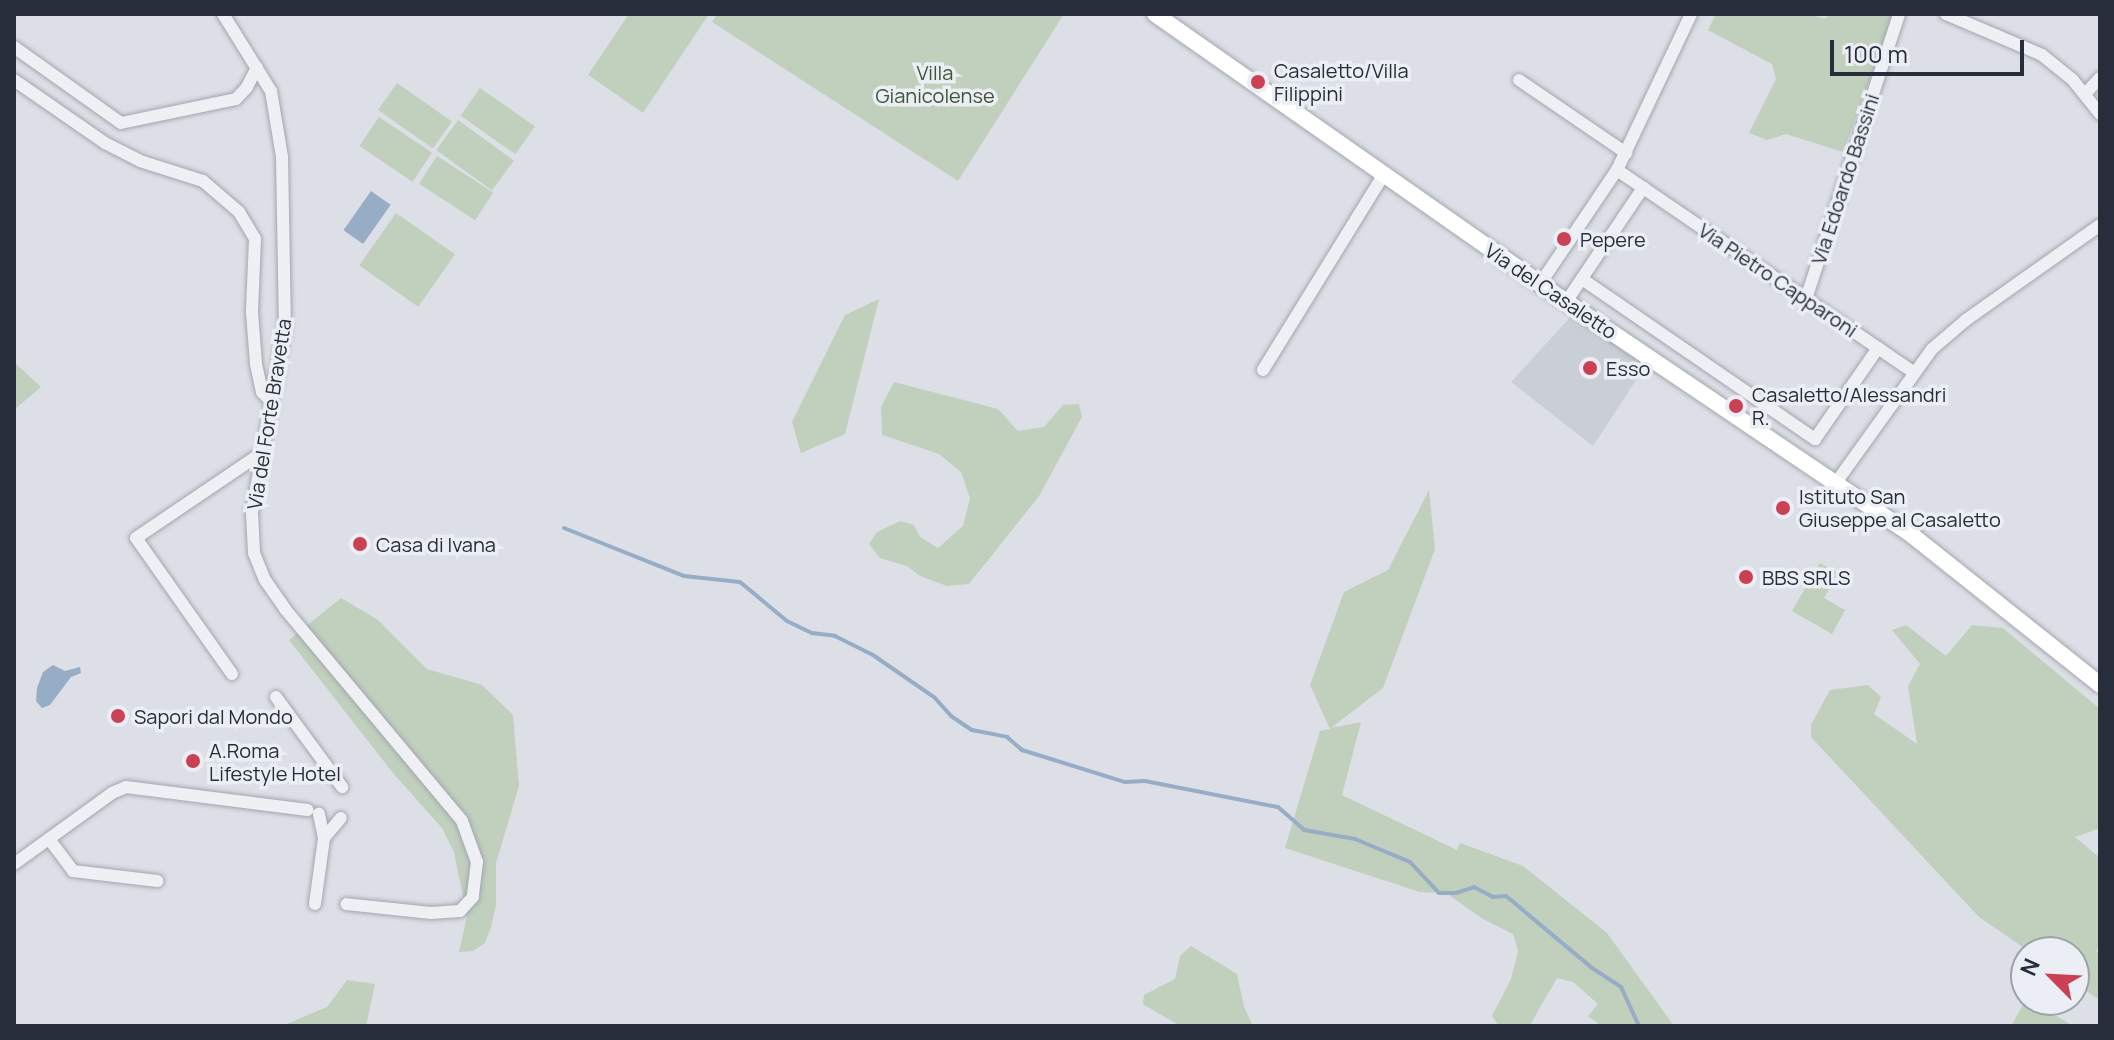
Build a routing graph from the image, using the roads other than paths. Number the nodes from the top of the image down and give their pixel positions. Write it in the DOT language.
graph roads {
  1 [pos="223,14"];
  2 [pos="1155,14"];
  3 [pos="1691,14"];
  4 [pos="1899,14"];
  5 [pos="1949,15"];
  6 [pos="14,47"];
  7 [pos="257,67"];
  8 [pos="2100,78"];
  9 [pos="14,80"];
  10 [pos="1519,80"];
  11 [pos="2085,94"];
  12 [pos="2100,114"];
  13 [pos="1626,153"];
  14 [pos="1617,170"];
  15 [pos="1383,176"];
  16 [pos="1643,188"];
  17 [pos="2100,225"];
  18 [pos="1582,279"];
  19 [pos="1540,284"];
  20 [pos="1806,299"];
  21 [pos="1566,302"];
  22 [pos="1878,348"];
  23 [pos="1263,370"];
  24 [pos="1913,372"];
  25 [pos="272,402"];
  26 [pos="263,452"];
  27 [pos="1835,484"];
  28 [pos="232,674"];
  29 [pos="2100,685"];
  30 [pos="276,697"];
  31 [pos="342,787"];
  32 [pos="341,818"];
  33 [pos="324,838"];
  34 [pos="49,839"];
  35 [pos="14,864"];
  36 [pos="157,881"];
  37 [pos="315,904"];
  38 [pos="346,904"];
  1 -- 7 [label="street, Via del Forte Bravetta"];
  2 -- 15 [label="street, Via del Casaletto"];
  3 -- 13 [label="street"];
  4 -- 20 [label="street, Via Edoardo Bassini"];
  5 -- 11 [label="street"];
  6 -- 7 [label="street"];
  7 -- 25 [label="street, Via del Forte Bravetta"];
  8 -- 11 [label="street"];
  9 -- 25 [label="street"];
  10 -- 13 [label="street"];
  11 -- 12 [label="street"];
  13 -- 14 [label="street"];
  14 -- 16 [label="street, Via Pietro Capparoni"];
  14 -- 19 [label="street"];
  15 -- 19 [label="street, Via del Casaletto"];
  15 -- 23 [label="street"];
  16 -- 18 [label="street"];
  16 -- 20 [label="street, Via Pietro Capparoni"];
  17 -- 24 [label="street"];
  18 -- 21 [label="street"];
  18 -- 22 [label="street"];
  19 -- 21 [label="street, Via del Casaletto"];
  20 -- 22 [label="street, Via Pietro Capparoni"];
  21 -- 27 [label="street, Via del Casaletto"];
  22 -- 24 [label="street, Via Pietro Capparoni"];
  24 -- 27 [label="street"];
  25 -- 26 [label="street, Via del Forte Bravetta"];
  26 -- 28 [label="street"];
  26 -- 38 [label="street, Via del Forte Bravetta"];
  27 -- 29 [label="street, Via del Casaletto"];
  30 -- 31 [label="street"];
  32 -- 33 [label="street"];
  33 -- 34 [label="street"];
  33 -- 37 [label="street"];
  34 -- 35 [label="street"];
  34 -- 36 [label="street"];
}
